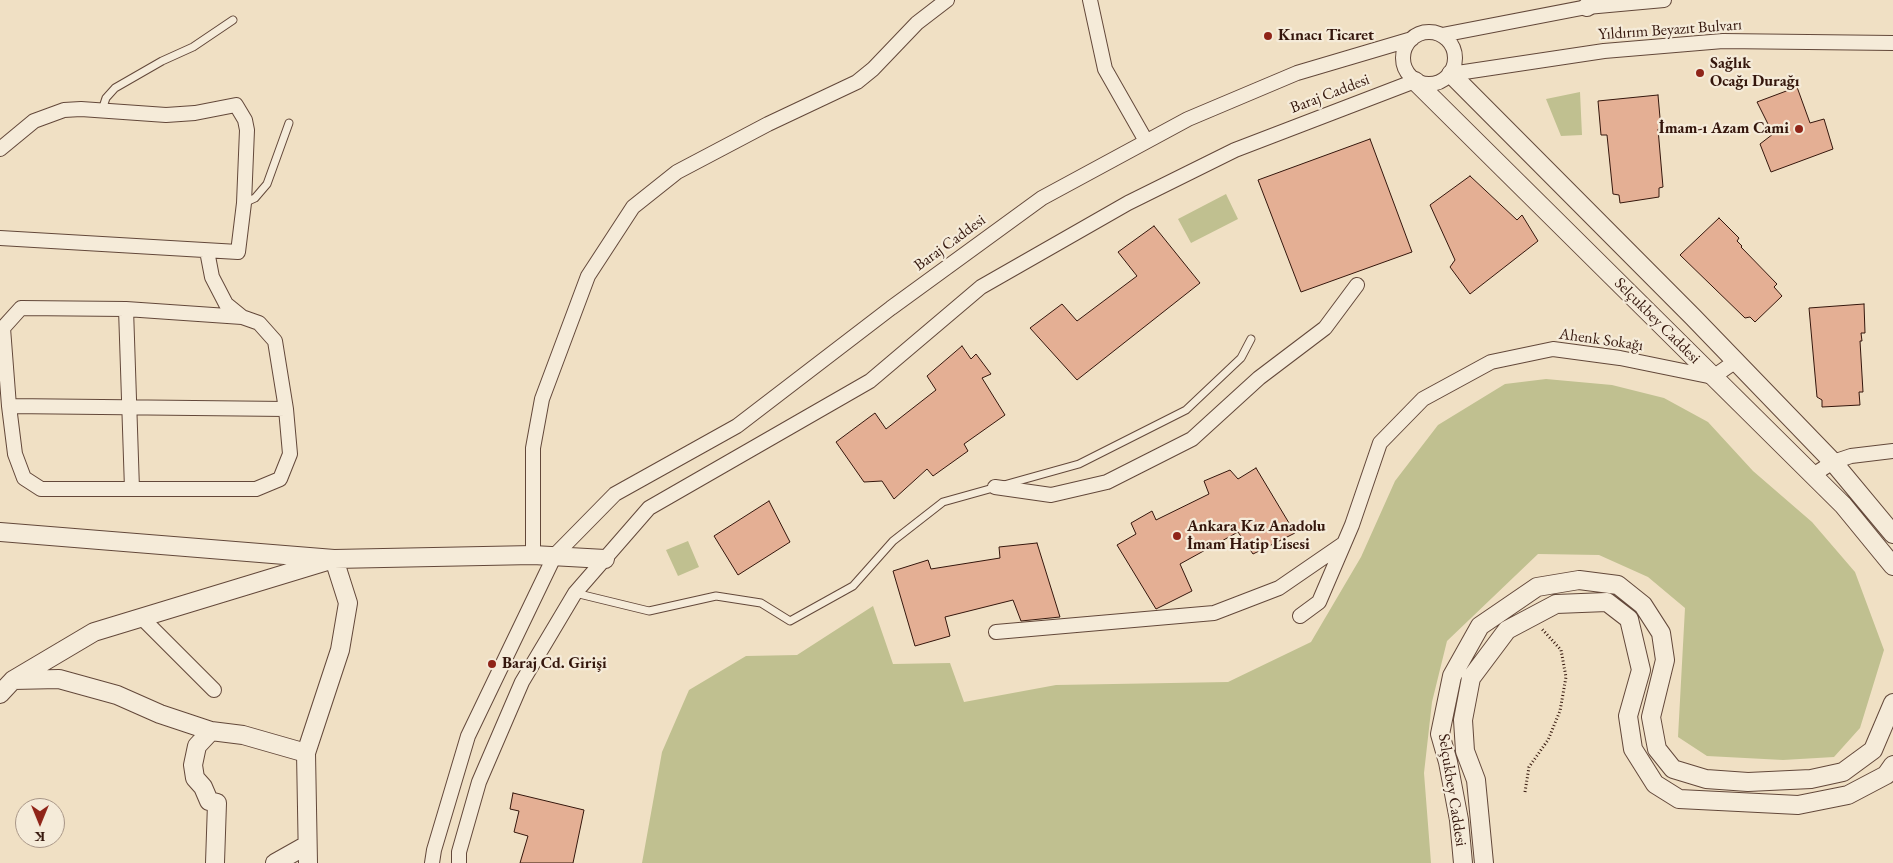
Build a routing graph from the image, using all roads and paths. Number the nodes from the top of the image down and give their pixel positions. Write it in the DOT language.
graph roads {
  1 [pos="947,0"];
  2 [pos="1090,0"];
  3 [pos="1664,0"];
  4 [pos="1592,4"];
  5 [pos="233,20"];
  6 [pos="1442,35"];
  7 [pos="1412,39"];
  8 [pos="1893,43"];
  9 [pos="1451,74"];
  10 [pos="1415,81"];
  11 [pos="102,110"];
  12 [pos="289,123"];
  13 [pos="1146,141"];
  14 [pos="0,148"];
  15 [pos="244,203"];
  16 [pos="0,238"];
  17 [pos="208,251"];
  18 [pos="1357,285"];
  19 [pos="126,310"];
  20 [pos="242,317"];
  21 [pos="1251,339"];
  22 [pos="1736,361"];
  23 [pos="1714,376"];
  24 [pos="9,406"];
  25 [pos="129,408"];
  26 [pos="286,409"];
  27 [pos="1893,451"];
  28 [pos="1832,462"];
  29 [pos="1812,475"];
  30 [pos="995,487"];
  31 [pos="132,489"];
  32 [pos="0,532"];
  33 [pos="1893,534"];
  34 [pos="1344,544"];
  35 [pos="533,555"];
  36 [pos="555,555"];
  37 [pos="334,559"];
  38 [pos="605,559"];
  39 [pos="1893,566"];
  40 [pos="575,592"];
  41 [pos="1300,616"];
  42 [pos="142,618"];
  43 [pos="1530,618"];
  44 [pos="996,632"];
  45 [pos="13,680"];
  46 [pos="214,690"];
  47 [pos="0,694"];
  48 [pos="1893,703"];
  49 [pos="211,731"];
  50 [pos="306,753"];
  51 [pos="1893,765"];
  52 [pos="1525,792"];
  53 [pos="307,845"];
  54 [pos="215,863"];
  55 [pos="275,863"];
  56 [pos="308,863"];
  57 [pos="432,863"];
  58 [pos="459,863"];
  59 [pos="1463,863"];
  60 [pos="1484,863"];
  1 -- 35 [label="street"];
  2 -- 13 [label="street"];
  3 -- 4 [label="street, Yıldırım Beyazıt Bulvarı"];
  4 -- 6 [label="street, Yıldırım Beyazıt Bulvarı"];
  5 -- 11 [label="lane"];
  6 -- 7 [label="street"];
  6 -- 9 [label="street"];
  7 -- 10 [label="street"];
  7 -- 13 [label="street, Baraj Caddesi"];
  8 -- 9 [label="street, Yıldırım Beyazıt Bulvarı"];
  9 -- 10 [label="street"];
  9 -- 22 [label="street, Selçukbey Caddesi"];
  10 -- 23 [label="street, Selçukbey Caddesi"];
  10 -- 38 [label="street, Baraj Caddesi"];
  11 -- 14 [label="street"];
  11 -- 15 [label="street"];
  12 -- 15 [label="lane"];
  13 -- 36 [label="street, Baraj Caddesi"];
  15 -- 17 [label="street"];
  16 -- 17 [label="street"];
  17 -- 20 [label="street"];
  18 -- 30 [label="street"];
  19 -- 20 [label="street"];
  19 -- 24 [label="street"];
  19 -- 25 [label="street"];
  20 -- 26 [label="street"];
  21 -- 30 [label="lane"];
  22 -- 23 [label="street"];
  22 -- 28 [label="street, Selçukbey Caddesi"];
  23 -- 29 [label="street, Selçukbey Caddesi"];
  23 -- 34 [label="street, Ahenk Sokağı"];
  24 -- 25 [label="street"];
  24 -- 31 [label="street"];
  25 -- 26 [label="street"];
  25 -- 31 [label="street"];
  26 -- 31 [label="street"];
  27 -- 28 [label="street"];
  28 -- 29 [label="street"];
  28 -- 33 [label="street, Selçukbey Caddesi"];
  29 -- 39 [label="street, Selçukbey Caddesi"];
  30 -- 40 [label="lane"];
  32 -- 37 [label="street"];
  34 -- 41 [label="street, Ahenk Sokağı"];
  34 -- 44 [label="street"];
  35 -- 36 [label="street"];
  35 -- 37 [label="street"];
  36 -- 38 [label="street"];
  36 -- 57 [label="street"];
  37 -- 42 [label="street"];
  37 -- 50 [label="street"];
  38 -- 40 [label="street"];
  40 -- 58 [label="street"];
  42 -- 45 [label="street"];
  42 -- 46 [label="street"];
  43 -- 51 [label="street, Selçukbey Caddesi"];
  43 -- 52 [label="path"];
  43 -- 60 [label="street, Selçukbey Caddesi"];
  45 -- 47 [label="street"];
  45 -- 49 [label="street"];
  48 -- 59 [label="street, Selçukbey Caddesi"];
  49 -- 50 [label="street"];
  49 -- 54 [label="street"];
  50 -- 53 [label="street"];
  53 -- 55 [label="street"];
  53 -- 56 [label="street"];
}
